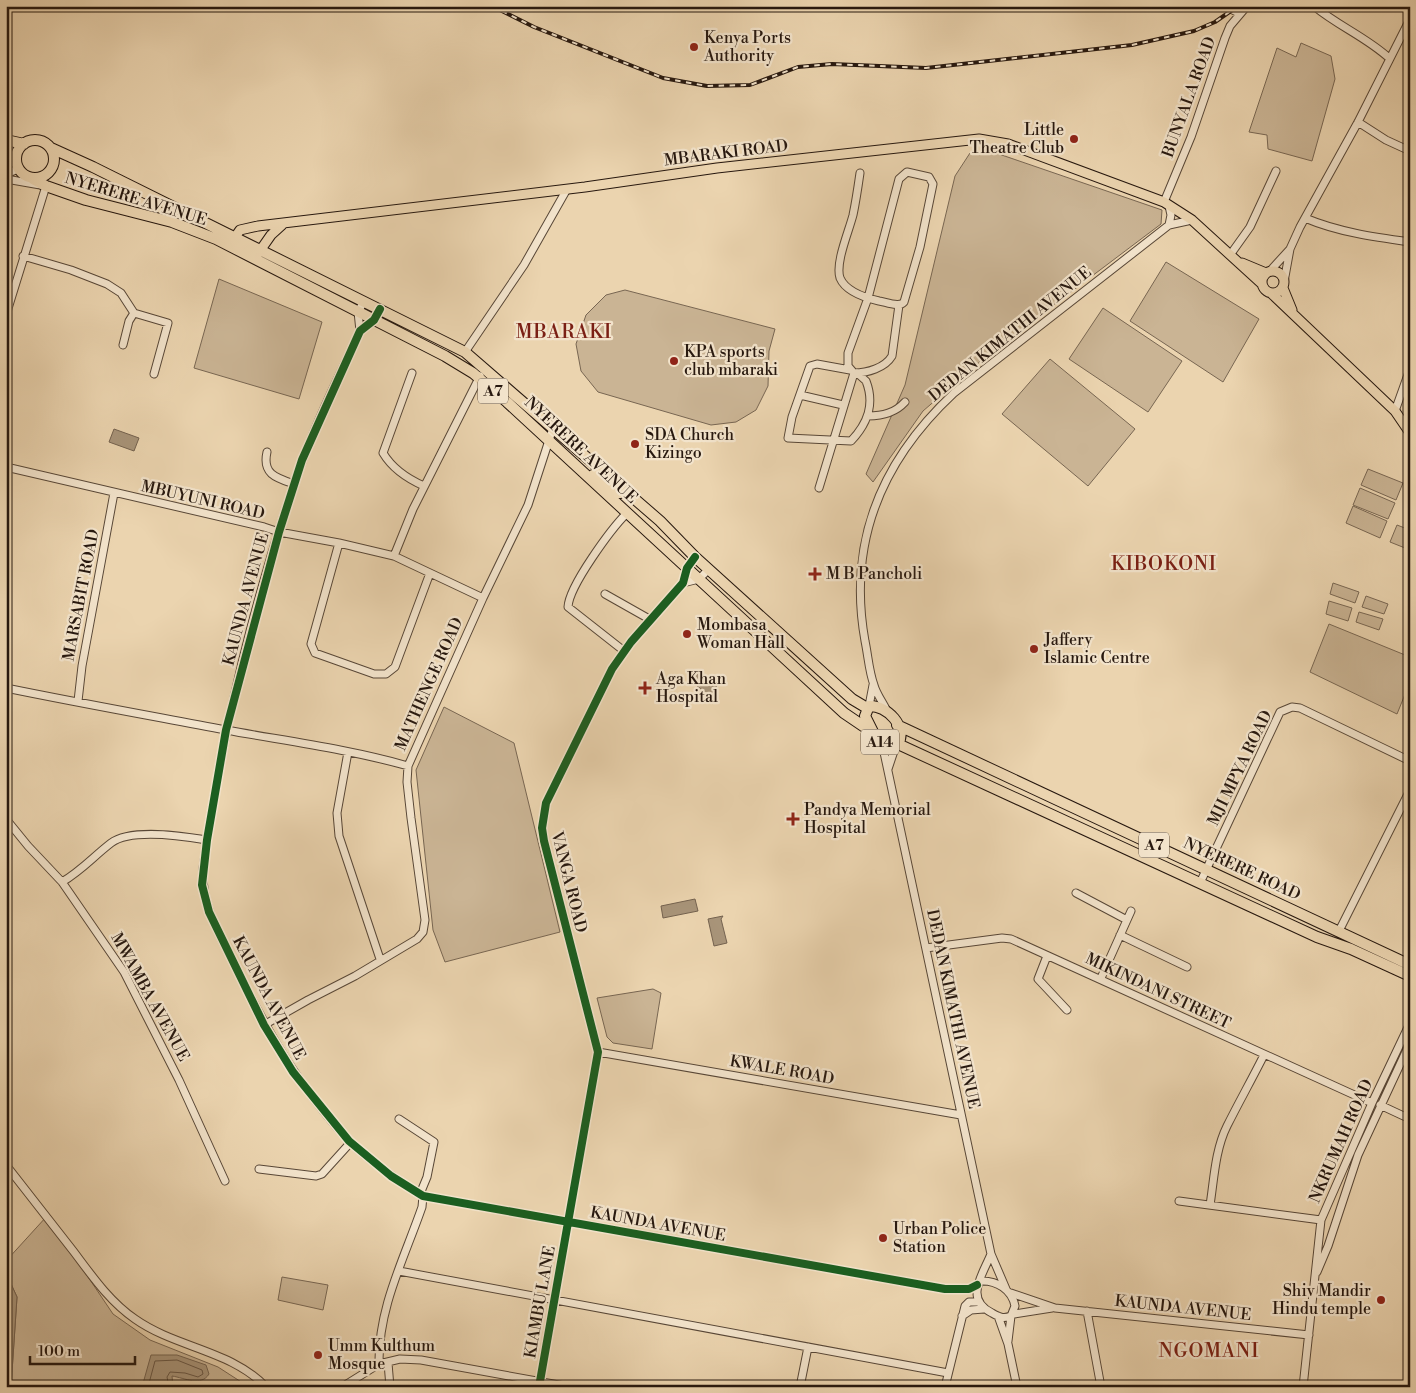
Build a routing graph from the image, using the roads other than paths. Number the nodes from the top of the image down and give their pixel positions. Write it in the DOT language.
graph roads {
  1 [pos="1224,6"];
  2 [pos="1247,6"];
  3 [pos="1314,6"];
  4 [pos="1239,13"];
  5 [pos="1410,18"];
  6 [pos="1389,58"];
  7 [pos="1358,122"];
  8 [pos="6,140"];
  9 [pos="24,144"];
  10 [pos="51,148"];
  11 [pos="1410,151"];
  12 [pos="6,152"];
  13 [pos="17,166"];
  14 [pos="1276,171"];
  15 [pos="860,173"];
  16 [pos="6,174"];
  17 [pos="6,179"];
  18 [pos="33,179"];
  19 [pos="46,186"];
  20 [pos="567,189"];
  21 [pos="1167,204"];
  22 [pos="1305,218"];
  23 [pos="1192,220"];
  24 [pos="1320,224"];
  25 [pos="282,225"];
  26 [pos="1168,225"];
  27 [pos="1300,227"];
  28 [pos="232,242"];
  29 [pos="1410,242"];
  30 [pos="1290,249"];
  31 [pos="257,255"];
  32 [pos="23,256"];
  33 [pos="1233,258"];
  34 [pos="1268,272"];
  35 [pos="1262,284"];
  36 [pos="1284,285"];
  37 [pos="1271,294"];
  38 [pos="868,298"];
  39 [pos="364,301"];
  40 [pos="899,305"];
  41 [pos="380,309"];
  42 [pos="358,312"];
  43 [pos="134,313"];
  44 [pos="1294,313"];
  45 [pos="6,315"];
  46 [pos="374,320"];
  47 [pos="360,331"];
  48 [pos="452,344"];
  49 [pos="124,345"];
  50 [pos="465,352"];
  51 [pos="446,356"];
  52 [pos="485,368"];
  53 [pos="1410,369"];
  54 [pos="854,372"];
  55 [pos="412,373"];
  56 [pos="154,374"];
  57 [pos="479,378"];
  58 [pos="800,395"];
  59 [pos="906,402"];
  60 [pos="843,405"];
  61 [pos="1395,410"];
  62 [pos="868,416"];
  63 [pos="553,428"];
  64 [pos="1410,433"];
  65 [pos="832,440"];
  66 [pos="549,441"];
  67 [pos="267,452"];
  68 [pos="563,454"];
  69 [pos="6,467"];
  70 [pos="294,484"];
  71 [pos="424,486"];
  72 [pos="819,488"];
  73 [pos="114,493"];
  74 [pos="626,512"];
  75 [pos="660,521"];
  76 [pos="279,532"];
  77 [pos="339,543"];
  78 [pos="394,556"];
  79 [pos="695,557"];
  80 [pos="688,568"];
  81 [pos="709,569"];
  82 [pos="430,573"];
  83 [pos="698,579"];
  84 [pos="683,583"];
  85 [pos="731,589"];
  86 [pos="605,594"];
  87 [pos="483,598"];
  88 [pos="721,600"];
  89 [pos="651,620"];
  90 [pos="797,649"];
  91 [pos="624,651"];
  92 [pos="788,661"];
  93 [pos="873,685"];
  94 [pos="6,688"];
  95 [pos="78,701"];
  96 [pos="868,707"];
  97 [pos="886,709"];
  98 [pos="897,725"];
  99 [pos="226,730"];
  100 [pos="872,732"];
  101 [pos="882,744"];
  102 [pos="897,744"];
  103 [pos="348,752"];
  104 [pos="1410,761"];
  105 [pos="408,766"];
  106 [pos="888,770"];
  107 [pos="1029,786"];
  108 [pos="1410,790"];
  109 [pos="1046,794"];
  110 [pos="1022,801"];
  111 [pos="1039,809"];
  112 [pos="6,819"];
  113 [pos="207,840"];
  114 [pos="1206,869"];
  115 [pos="62,882"];
  116 [pos="1200,883"];
  117 [pos="1076,893"];
  118 [pos="1131,911"];
  119 [pos="1127,920"];
  120 [pos="1324,924"];
  121 [pos="1339,931"];
  122 [pos="1120,935"];
  123 [pos="1317,937"];
  124 [pos="1356,940"];
  125 [pos="926,948"];
  126 [pos="1351,949"];
  127 [pos="1047,956"];
  128 [pos="380,959"];
  129 [pos="1410,965"];
  130 [pos="1187,966"];
  131 [pos="1410,976"];
  132 [pos="1100,978"];
  133 [pos="1067,1010"];
  134 [pos="1410,1023"];
  135 [pos="264,1025"];
  136 [pos="1410,1043"];
  137 [pos="598,1052"];
  138 [pos="1264,1054"];
  139 [pos="1372,1104"];
  140 [pos="1380,1105"];
  141 [pos="961,1115"];
  142 [pos="399,1119"];
  143 [pos="1410,1119"];
  144 [pos="351,1142"];
  145 [pos="6,1165"];
  146 [pos="259,1169"];
  147 [pos="226,1181"];
  148 [pos="421,1195"];
  149 [pos="1179,1201"];
  150 [pos="1210,1205"];
  151 [pos="1327,1206"];
  152 [pos="1340,1210"];
  153 [pos="1321,1220"];
  154 [pos="568,1223"];
  155 [pos="991,1254"];
  156 [pos="399,1271"];
  157 [pos="1315,1276"];
  158 [pos="979,1283"];
  159 [pos="945,1289"];
  160 [pos="1008,1291"];
  161 [pos="555,1300"];
  162 [pos="978,1301"];
  163 [pos="1055,1308"];
  164 [pos="984,1309"];
  165 [pos="1087,1311"];
  166 [pos="1012,1315"];
  167 [pos="998,1316"];
  168 [pos="962,1317"];
  169 [pos="1309,1335"];
  170 [pos="1008,1344"];
  171 [pos="808,1347"];
  172 [pos="388,1363"];
  173 [pos="378,1364"];
  174 [pos="948,1373"];
  175 [pos="540,1384"];
  176 [pos="266,1387"];
  177 [pos="342,1387"];
  178 [pos="390,1387"];
  179 [pos="570,1387"];
  180 [pos="800,1387"];
  181 [pos="945,1387"];
  182 [pos="1017,1387"];
  183 [pos="1101,1387"];
  184 [pos="1303,1387"];
  1 -- 4 [label="street"];
  2 -- 4 [label="street, BUNYALA ROAD"];
  3 -- 6 [label="street"];
  4 -- 21 [label="street, BUNYALA ROAD"];
  5 -- 6 [label="street"];
  6 -- 7 [label="street"];
  7 -- 11 [label="street"];
  7 -- 22 [label="street"];
  8 -- 9 [label="highway"];
  9 -- 10 [label="highway"];
  9 -- 13 [label="highway"];
  10 -- 18 [label="highway"];
  10 -- 28 [label="highway, NYERERE AVENUE / A7"];
  12 -- 13 [label="highway"];
  13 -- 16 [label="street"];
  13 -- 18 [label="highway"];
  14 -- 33 [label="street"];
  15 -- 38 [label="street"];
  17 -- 19 [label="street"];
  18 -- 19 [label="highway, NYERERE AVENUE / A7"];
  19 -- 28 [label="highway, NYERERE AVENUE / A7"];
  19 -- 32 [label="street"];
  20 -- 21 [label="main road, MBARAKI ROAD"];
  20 -- 25 [label="main road, MBARAKI ROAD"];
  20 -- 50 [label="street"];
  21 -- 23 [label="main road, MBARAKI ROAD"];
  21 -- 26 [label="street"];
  22 -- 24 [label="street"];
  22 -- 27 [label="street"];
  23 -- 26 [label="street, DEDAN KIMATHI AVENUE"];
  23 -- 33 [label="main road, MBARAKI ROAD"];
  24 -- 27 [label="street"];
  24 -- 29 [label="street"];
  25 -- 28 [label="main road, MBARAKI ROAD"];
  25 -- 31 [label="main road"];
  26 -- 93 [label="street, DEDAN KIMATHI AVENUE"];
  27 -- 30 [label="street"];
  28 -- 31 [label="highway, NYERERE AVENUE / A7"];
  30 -- 34 [label="street"];
  30 -- 36 [label="street"];
  31 -- 39 [label="highway, NYERERE AVENUE / A7"];
  31 -- 42 [label="highway, NYERERE AVENUE / A7"];
  32 -- 43 [label="street"];
  32 -- 45 [label="street"];
  33 -- 34 [label="main road"];
  33 -- 35 [label="main road, MBARAKI ROAD"];
  34 -- 35 [label="main road"];
  34 -- 36 [label="main road"];
  35 -- 37 [label="main road"];
  36 -- 37 [label="main road"];
  36 -- 44 [label="main road"];
  37 -- 44 [label="main road"];
  38 -- 40 [label="street"];
  38 -- 40 [label="street"];
  38 -- 54 [label="street"];
  39 -- 41 [label="highway, NYERERE AVENUE / A7"];
  39 -- 42 [label="street"];
  40 -- 54 [label="street"];
  41 -- 46 [label="street"];
  41 -- 48 [label="highway, NYERERE AVENUE / A7"];
  42 -- 46 [label="highway, NYERERE AVENUE / A7"];
  42 -- 47 [label="street"];
  43 -- 49 [label="street"];
  43 -- 56 [label="street"];
  44 -- 61 [label="main road"];
  46 -- 47 [label="street, KAUNDA AVENUE"];
  46 -- 51 [label="highway, NYERERE AVENUE / A7"];
  47 -- 70 [label="street, KAUNDA AVENUE"];
  48 -- 50 [label="highway, NYERERE AVENUE / A7"];
  48 -- 51 [label="highway"];
  50 -- 52 [label="highway, NYERERE AVENUE / A7"];
  51 -- 57 [label="highway, NYERERE AVENUE / A7"];
  52 -- 57 [label="street"];
  52 -- 63 [label="highway, NYERERE AVENUE / A7"];
  53 -- 61 [label="street"];
  54 -- 58 [label="street"];
  54 -- 60 [label="street"];
  54 -- 62 [label="street"];
  55 -- 71 [label="street"];
  57 -- 66 [label="highway, NYERERE AVENUE / A7"];
  57 -- 71 [label="street"];
  58 -- 60 [label="street"];
  58 -- 65 [label="street"];
  59 -- 62 [label="street"];
  60 -- 65 [label="street"];
  61 -- 64 [label="main road"];
  62 -- 65 [label="street"];
  63 -- 66 [label="street, MATHENGE ROAD"];
  63 -- 75 [label="highway, NYERERE AVENUE / A7"];
  65 -- 72 [label="street"];
  66 -- 68 [label="highway, NYERERE AVENUE / A7"];
  66 -- 87 [label="street, MATHENGE ROAD"];
  67 -- 70 [label="street"];
  68 -- 74 [label="highway, NYERERE AVENUE / A7"];
  68 -- 75 [label="highway"];
  69 -- 73 [label="street, MBUYUNI ROAD"];
  70 -- 76 [label="street, KAUNDA AVENUE"];
  71 -- 78 [label="street"];
  73 -- 76 [label="street, MBUYUNI ROAD"];
  73 -- 95 [label="street, MARSABIT ROAD"];
  74 -- 80 [label="highway, NYERERE AVENUE / A7"];
  74 -- 91 [label="street"];
  75 -- 79 [label="highway, NYERERE AVENUE / A7"];
  76 -- 77 [label="street, MBUYUNI ROAD"];
  76 -- 99 [label="street, KAUNDA AVENUE"];
  77 -- 78 [label="street, MBUYUNI ROAD"];
  77 -- 82 [label="street"];
  78 -- 82 [label="street, MBUYUNI ROAD"];
  79 -- 80 [label="street, VANGA ROAD"];
  79 -- 81 [label="highway, NYERERE AVENUE / A7"];
  80 -- 83 [label="highway, NYERERE AVENUE / A7"];
  80 -- 84 [label="street, VANGA ROAD"];
  81 -- 83 [label="street"];
  81 -- 85 [label="highway, NYERERE AVENUE / A7"];
  82 -- 87 [label="street, MBUYUNI ROAD"];
  83 -- 84 [label="street"];
  83 -- 88 [label="highway, NYERERE AVENUE / A7"];
  84 -- 89 [label="street, VANGA ROAD"];
  85 -- 88 [label="highway"];
  85 -- 90 [label="highway, NYERERE AVENUE / A7"];
  86 -- 89 [label="street"];
  87 -- 105 [label="street, MATHENGE ROAD"];
  88 -- 92 [label="highway, NYERERE AVENUE / A7"];
  89 -- 91 [label="street, VANGA ROAD"];
  90 -- 92 [label="highway"];
  90 -- 96 [label="highway, NYERERE AVENUE / A7"];
  91 -- 137 [label="street, VANGA ROAD"];
  92 -- 100 [label="highway, NYERERE AVENUE / A7"];
  93 -- 96 [label="street"];
  93 -- 97 [label="street"];
  94 -- 95 [label="street"];
  95 -- 99 [label="street"];
  96 -- 97 [label="highway, A14"];
  96 -- 100 [label="highway, A14"];
  97 -- 98 [label="highway, A14"];
  98 -- 102 [label="highway, A14"];
  98 -- 107 [label="highway, NYERERE ROAD / A7"];
  99 -- 103 [label="street"];
  99 -- 113 [label="street, KAUNDA AVENUE"];
  100 -- 101 [label="highway, A14"];
  101 -- 102 [label="highway, A14"];
  101 -- 106 [label="street, DEDAN KIMATHI AVENUE"];
  102 -- 106 [label="street, DEDAN KIMATHI AVENUE"];
  102 -- 110 [label="highway, NYERERE ROAD / A7"];
  103 -- 105 [label="street"];
  103 -- 128 [label="street"];
  104 -- 114 [label="street, MJI MPYA ROAD"];
  105 -- 128 [label="street, MATHENGE ROAD"];
  106 -- 125 [label="street, DEDAN KIMATHI AVENUE"];
  107 -- 109 [label="highway, NYERERE ROAD / A7"];
  107 -- 110 [label="highway"];
  108 -- 121 [label="street"];
  109 -- 111 [label="highway"];
  109 -- 114 [label="highway, NYERERE ROAD / A7"];
  110 -- 111 [label="highway, NYERERE ROAD / A7"];
  111 -- 116 [label="highway, NYERERE ROAD / A7"];
  112 -- 115 [label="street, MWAMBA AVENUE"];
  113 -- 115 [label="street"];
  113 -- 135 [label="street, KAUNDA AVENUE"];
  114 -- 116 [label="street, MJI MPYA ROAD"];
  114 -- 120 [label="highway, NYERERE ROAD / A7"];
  115 -- 147 [label="street, MWAMBA AVENUE"];
  116 -- 123 [label="highway, NYERERE ROAD / A7"];
  117 -- 119 [label="street"];
  118 -- 119 [label="street"];
  119 -- 122 [label="street"];
  120 -- 121 [label="highway, NYERERE ROAD / A7"];
  120 -- 123 [label="highway"];
  121 -- 124 [label="highway, NYERERE ROAD / A7"];
  122 -- 130 [label="street"];
  122 -- 132 [label="street"];
  123 -- 126 [label="highway, NYERERE ROAD / A7"];
  124 -- 126 [label="highway"];
  124 -- 129 [label="highway, NYERERE ROAD / A7"];
  125 -- 127 [label="street, MIKINDANI STREET"];
  125 -- 141 [label="street, DEDAN KIMATHI AVENUE"];
  126 -- 131 [label="highway, NYERERE ROAD / A7"];
  127 -- 132 [label="street, MIKINDANI STREET"];
  127 -- 133 [label="street"];
  128 -- 135 [label="street, MATHENGE ROAD"];
  132 -- 138 [label="street, MIKINDANI STREET"];
  134 -- 139 [label="street, NKRUMAH ROAD"];
  135 -- 144 [label="street, KAUNDA AVENUE"];
  136 -- 140 [label="street, NKRUMAH ROAD"];
  137 -- 141 [label="street, KWALE ROAD"];
  137 -- 154 [label="street, VANGA ROAD"];
  138 -- 139 [label="street, MIKINDANI STREET"];
  138 -- 150 [label="street"];
  139 -- 151 [label="street, NKRUMAH ROAD"];
  140 -- 143 [label="street"];
  140 -- 152 [label="street, NKRUMAH ROAD"];
  141 -- 155 [label="street, DEDAN KIMATHI AVENUE"];
  142 -- 148 [label="street"];
  144 -- 146 [label="street"];
  144 -- 148 [label="street, KAUNDA AVENUE"];
  145 -- 176 [label="street"];
  148 -- 154 [label="street, KAUNDA AVENUE"];
  148 -- 156 [label="street"];
  149 -- 150 [label="street"];
  150 -- 153 [label="street"];
  151 -- 152 [label="street"];
  151 -- 153 [label="street, NKRUMAH ROAD"];
  152 -- 157 [label="street, NKRUMAH ROAD"];
  153 -- 157 [label="street, NKRUMAH ROAD"];
  154 -- 159 [label="street, KAUNDA AVENUE"];
  154 -- 161 [label="street, KIAMBU LANE"];
  155 -- 158 [label="street"];
  155 -- 160 [label="street, DEDAN KIMATHI AVENUE"];
  156 -- 161 [label="street"];
  156 -- 173 [label="street"];
  157 -- 169 [label="street, NKRUMAH ROAD"];
  158 -- 159 [label="street"];
  158 -- 160 [label="street"];
  158 -- 162 [label="street"];
  159 -- 162 [label="street"];
  160 -- 163 [label="street"];
  160 -- 166 [label="street"];
  161 -- 171 [label="street"];
  161 -- 175 [label="street, KIAMBU LANE"];
  162 -- 164 [label="street"];
  162 -- 168 [label="street"];
  163 -- 165 [label="street, KAUNDA AVENUE"];
  163 -- 166 [label="street"];
  164 -- 167 [label="street"];
  164 -- 168 [label="street"];
  165 -- 169 [label="street, KAUNDA AVENUE"];
  165 -- 183 [label="street"];
  166 -- 167 [label="street"];
  166 -- 170 [label="street"];
  167 -- 170 [label="street"];
  168 -- 174 [label="street"];
  169 -- 184 [label="street, NKRUMAH ROAD"];
  170 -- 182 [label="street"];
  171 -- 174 [label="street"];
  171 -- 180 [label="street"];
  172 -- 173 [label="street"];
  172 -- 175 [label="street"];
  172 -- 178 [label="street"];
  173 -- 177 [label="street"];
  174 -- 181 [label="street"];
  175 -- 179 [label="street"];
}
